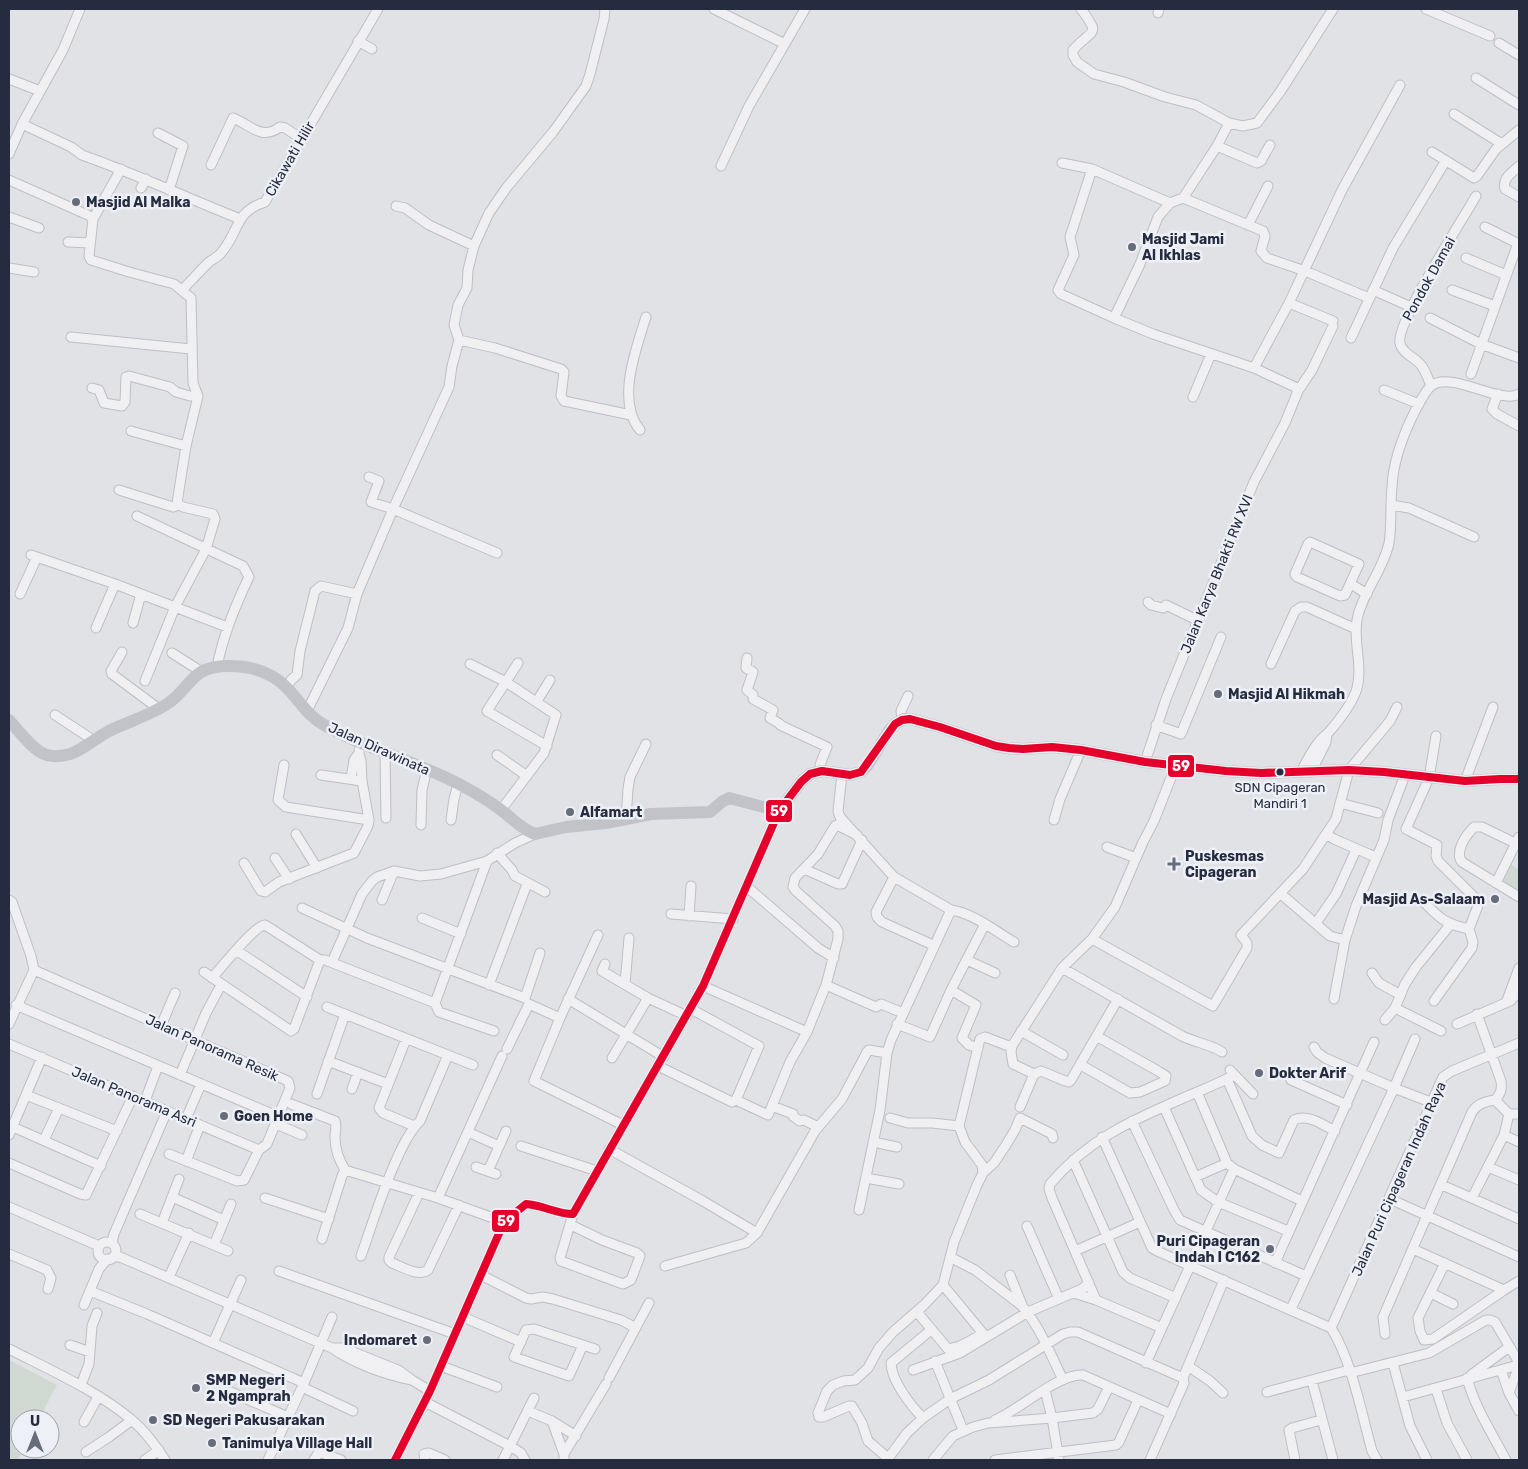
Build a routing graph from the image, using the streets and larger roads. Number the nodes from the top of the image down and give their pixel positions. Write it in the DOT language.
graph roads {
  1 [pos="80,9"];
  2 [pos="378,9"];
  3 [pos="605,9"];
  4 [pos="714,9"];
  5 [pos="805,9"];
  6 [pos="1333,9"];
  7 [pos="1426,9"];
  8 [pos="1083,12"];
  9 [pos="1490,36"];
  10 [pos="358,41"];
  11 [pos="1499,42"];
  12 [pos="785,44"];
  13 [pos="372,49"];
  14 [pos="1519,55"];
  15 [pos="1476,78"];
  16 [pos="9,79"];
  17 [pos="1400,85"];
  18 [pos="40,91"];
  19 [pos="1519,105"];
  20 [pos="1454,114"];
  21 [pos="1229,122"];
  22 [pos="22,124"];
  23 [pos="1519,130"];
  24 [pos="158,133"];
  25 [pos="302,139"];
  26 [pos="1502,144"];
  27 [pos="1270,145"];
  28 [pos="1217,146"];
  29 [pos="1432,152"];
  30 [pos="9,154"];
  31 [pos="1445,162"];
  32 [pos="1062,163"];
  33 [pos="211,165"];
  34 [pos="721,166"];
  35 [pos="1519,166"];
  36 [pos="121,169"];
  37 [pos="1092,169"];
  38 [pos="9,180"];
  39 [pos="146,180"];
  40 [pos="1268,186"];
  41 [pos="141,188"];
  42 [pos="169,190"];
  43 [pos="1476,196"];
  44 [pos="1519,197"];
  45 [pos="1183,198"];
  46 [pos="1170,204"];
  47 [pos="396,206"];
  48 [pos="9,217"];
  49 [pos="93,219"];
  50 [pos="240,220"];
  51 [pos="1248,225"];
  52 [pos="1485,227"];
  53 [pos="39,228"];
  54 [pos="68,242"];
  55 [pos="90,243"];
  56 [pos="1518,243"];
  57 [pos="474,246"];
  58 [pos="1466,258"];
  59 [pos="9,268"];
  60 [pos="1305,271"];
  61 [pos="34,272"];
  62 [pos="1506,275"];
  63 [pos="182,290"];
  64 [pos="1452,290"];
  65 [pos="1371,294"];
  66 [pos="1288,303"];
  67 [pos="1495,306"];
  68 [pos="1411,307"];
  69 [pos="646,318"];
  70 [pos="1114,318"];
  71 [pos="1430,318"];
  72 [pos="71,337"];
  73 [pos="1352,338"];
  74 [pos="460,340"];
  75 [pos="1481,344"];
  76 [pos="191,349"];
  77 [pos="1211,354"];
  78 [pos="1519,358"];
  79 [pos="1254,368"];
  80 [pos="1471,374"];
  81 [pos="1431,386"];
  82 [pos="92,388"];
  83 [pos="1384,390"];
  84 [pos="1298,391"];
  85 [pos="1498,394"];
  86 [pos="1519,394"];
  87 [pos="198,396"];
  88 [pos="1193,397"];
  89 [pos="1419,404"];
  90 [pos="631,415"];
  91 [pos="1519,426"];
  92 [pos="640,430"];
  93 [pos="131,431"];
  94 [pos="186,446"];
  95 [pos="370,478"];
  96 [pos="118,490"];
  97 [pos="1390,505"];
  98 [pos="179,506"];
  99 [pos="393,509"];
  100 [pos="137,516"];
  101 [pos="1474,537"];
  102 [pos="206,548"];
  103 [pos="497,553"];
  104 [pos="115,584"];
  105 [pos="1351,584"];
  106 [pos="20,594"];
  107 [pos="141,594"];
  108 [pos="357,594"];
  109 [pos="1367,594"];
  110 [pos="1148,602"];
  111 [pos="175,607"];
  112 [pos="1199,621"];
  113 [pos="133,623"];
  114 [pos="227,627"];
  115 [pos="96,628"];
  116 [pos="1356,629"];
  117 [pos="1221,637"];
  118 [pos="122,652"];
  119 [pos="172,653"];
  120 [pos="747,658"];
  121 [pos="518,663"];
  122 [pos="470,664"];
  123 [pos="1272,664"];
  124 [pos="217,667"];
  125 [pos="202,672"];
  126 [pos="550,680"];
  127 [pos="146,681"];
  128 [pos="506,682"];
  129 [pos="287,688"];
  130 [pos="908,696"];
  131 [pos="537,702"];
  132 [pos="1397,707"];
  133 [pos="1494,707"];
  134 [pos="158,709"];
  135 [pos="307,711"];
  136 [pos="55,715"];
  137 [pos="9,720"];
  138 [pos="902,720"];
  139 [pos="1156,725"];
  140 [pos="1436,736"];
  141 [pos="93,740"];
  142 [pos="646,744"];
  143 [pos="547,746"];
  144 [pos="359,748"];
  145 [pos="1081,750"];
  146 [pos="385,753"];
  147 [pos="497,755"];
  148 [pos="1144,762"];
  149 [pos="284,765"];
  150 [pos="1176,765"];
  151 [pos="427,770"];
  152 [pos="822,770"];
  153 [pos="1349,770"];
  154 [pos="1306,772"];
  155 [pos="842,774"];
  156 [pos="321,775"];
  157 [pos="1405,775"];
  158 [pos="527,776"];
  159 [pos="1430,778"];
  160 [pos="351,779"];
  161 [pos="1519,779"];
  162 [pos="362,781"];
  163 [pos="1465,782"];
  164 [pos="458,784"];
  165 [pos="1340,803"];
  166 [pos="501,810"];
  167 [pos="779,812"];
  168 [pos="1378,813"];
  169 [pos="386,818"];
  170 [pos="626,818"];
  171 [pos="369,820"];
  172 [pos="451,820"];
  173 [pos="1054,820"];
  174 [pos="421,825"];
  175 [pos="525,829"];
  176 [pos="296,834"];
  177 [pos="1326,834"];
  178 [pos="859,837"];
  179 [pos="1518,842"];
  180 [pos="1106,847"];
  181 [pos="1356,850"];
  182 [pos="498,854"];
  183 [pos="1373,856"];
  184 [pos="274,858"];
  185 [pos="1136,858"];
  186 [pos="487,861"];
  187 [pos="244,864"];
  188 [pos="317,868"];
  189 [pos="804,869"];
  190 [pos="394,871"];
  191 [pos="894,877"];
  192 [pos="289,879"];
  193 [pos="1496,883"];
  194 [pos="527,884"];
  195 [pos="691,886"];
  196 [pos="746,886"];
  197 [pos="545,892"];
  198 [pos="1281,894"];
  199 [pos="1519,897"];
  200 [pos="9,900"];
  201 [pos="382,900"];
  202 [pos="1422,900"];
  203 [pos="302,908"];
  204 [pos="951,910"];
  205 [pos="671,914"];
  206 [pos="688,916"];
  207 [pos="422,918"];
  208 [pos="732,920"];
  209 [pos="1316,923"];
  210 [pos="985,924"];
  211 [pos="1450,925"];
  212 [pos="346,929"];
  213 [pos="1469,929"];
  214 [pos="461,934"];
  215 [pos="598,935"];
  216 [pos="629,938"];
  217 [pos="1092,939"];
  218 [pos="1340,939"];
  219 [pos="1014,942"];
  220 [pos="933,946"];
  221 [pos="236,950"];
  222 [pos="540,953"];
  223 [pos="834,958"];
  224 [pos="320,960"];
  225 [pos="967,960"];
  226 [pos="332,962"];
  227 [pos="605,964"];
  228 [pos="1062,968"];
  229 [pos="1519,968"];
  230 [pos="34,970"];
  231 [pos="447,970"];
  232 [pos="204,972"];
  233 [pos="995,973"];
  234 [pos="1372,973"];
  235 [pos="212,978"];
  236 [pos="626,984"];
  237 [pos="222,985"];
  238 [pos="489,985"];
  239 [pos="826,985"];
  240 [pos="703,986"];
  241 [pos="1519,988"];
  242 [pos="952,990"];
  243 [pos="175,993"];
  244 [pos="1399,994"];
  245 [pos="307,997"];
  246 [pos="648,998"];
  247 [pos="1118,999"];
  248 [pos="1334,999"];
  249 [pos="568,1000"];
  250 [pos="1434,1001"];
  251 [pos="435,1003"];
  252 [pos="1506,1004"];
  253 [pos="16,1005"];
  254 [pos="327,1007"];
  255 [pos="1395,1008"];
  256 [pos="689,1012"];
  257 [pos="903,1013"];
  258 [pos="345,1014"];
  259 [pos="1477,1014"];
  260 [pos="560,1018"];
  261 [pos="1385,1020"];
  262 [pos="9,1024"];
  263 [pos="897,1024"];
  264 [pos="1457,1024"];
  265 [pos="161,1026"];
  266 [pos="494,1031"];
  267 [pos="1021,1031"];
  268 [pos="1442,1031"];
  269 [pos="807,1032"];
  270 [pos="627,1033"];
  271 [pos="1098,1037"];
  272 [pos="406,1039"];
  273 [pos="1415,1039"];
  274 [pos="194,1040"];
  275 [pos="1374,1042"];
  276 [pos="1519,1043"];
  277 [pos="9,1044"];
  278 [pos="1012,1046"];
  279 [pos="1314,1047"];
  280 [pos="978,1048"];
  281 [pos="1222,1052"];
  282 [pos="887,1054"];
  283 [pos="1492,1054"];
  284 [pos="448,1055"];
  285 [pos="1063,1055"];
  286 [pos="664,1057"];
  287 [pos="42,1058"];
  288 [pos="612,1058"];
  289 [pos="328,1061"];
  290 [pos="473,1065"];
  291 [pos="1081,1065"];
  292 [pos="158,1066"];
  293 [pos="658,1066"];
  294 [pos="358,1072"];
  295 [pos="1034,1074"];
  296 [pos="1361,1074"];
  297 [pos="180,1075"];
  298 [pos="1230,1075"];
  299 [pos="1291,1080"];
  300 [pos="201,1084"];
  301 [pos="388,1084"];
  302 [pos="1394,1088"];
  303 [pos="352,1089"];
  304 [pos="1197,1092"];
  305 [pos="26,1094"];
  306 [pos="317,1094"];
  307 [pos="1253,1094"];
  308 [pos="133,1096"];
  309 [pos="736,1100"];
  310 [pos="1495,1100"];
  311 [pos="145,1101"];
  312 [pos="1433,1103"];
  313 [pos="291,1104"];
  314 [pos="1347,1105"];
  315 [pos="772,1106"];
  316 [pos="1020,1107"];
  317 [pos="1164,1107"];
  318 [pos="59,1108"];
  319 [pos="167,1111"];
  320 [pos="1509,1114"];
  321 [pos="1519,1114"];
  322 [pos="890,1118"];
  323 [pos="186,1119"];
  324 [pos="278,1120"];
  325 [pos="1132,1121"];
  326 [pos="200,1125"];
  327 [pos="623,1125"];
  328 [pos="414,1126"];
  329 [pos="959,1126"];
  330 [pos="818,1127"];
  331 [pos="11,1131"];
  332 [pos="117,1131"];
  333 [pos="506,1131"];
  334 [pos="1335,1131"];
  335 [pos="468,1132"];
  336 [pos="302,1135"];
  337 [pos="1504,1135"];
  338 [pos="1053,1138"];
  339 [pos="1102,1138"];
  340 [pos="44,1140"];
  341 [pos="873,1142"];
  342 [pos="1519,1142"];
  343 [pos="499,1146"];
  344 [pos="520,1146"];
  345 [pos="896,1147"];
  346 [pos="609,1149"];
  347 [pos="259,1150"];
  348 [pos="169,1154"];
  349 [pos="1073,1160"];
  350 [pos="186,1161"];
  351 [pos="9,1163"];
  352 [pos="101,1166"];
  353 [pos="476,1166"];
  354 [pos="1230,1166"];
  355 [pos="1488,1166"];
  356 [pos="346,1171"];
  357 [pos="597,1171"];
  358 [pos="983,1173"];
  359 [pos="1195,1177"];
  360 [pos="866,1178"];
  361 [pos="179,1179"];
  362 [pos="1519,1180"];
  363 [pos="388,1184"];
  364 [pos="900,1184"];
  365 [pos="1442,1185"];
  366 [pos="419,1193"];
  367 [pos="172,1197"];
  368 [pos="265,1198"];
  369 [pos="438,1198"];
  370 [pos="1472,1198"];
  371 [pos="1390,1199"];
  372 [pos="1302,1201"];
  373 [pos="1218,1202"];
  374 [pos="231,1204"];
  375 [pos="459,1205"];
  376 [pos="9,1207"];
  377 [pos="859,1210"];
  378 [pos="140,1214"];
  379 [pos="574,1214"];
  380 [pos="1428,1216"];
  381 [pos="329,1219"];
  382 [pos="1519,1219"];
  383 [pos="224,1220"];
  384 [pos="504,1222"];
  385 [pos="1140,1222"];
  386 [pos="162,1223"];
  387 [pos="571,1225"];
  388 [pos="1027,1226"];
  389 [pos="1288,1231"];
  390 [pos="1204,1232"];
  391 [pos="757,1233"];
  392 [pos="189,1234"];
  393 [pos="1108,1237"];
  394 [pos="322,1239"];
  395 [pos="214,1245"];
  396 [pos="1413,1249"];
  397 [pos="109,1250"];
  398 [pos="228,1251"];
  399 [pos="1075,1251"];
  400 [pos="9,1254"];
  401 [pos="361,1256"];
  402 [pos="950,1257"];
  403 [pos="1519,1257"];
  404 [pos="1275,1263"];
  405 [pos="1445,1263"];
  406 [pos="665,1266"];
  407 [pos="1189,1266"];
  408 [pos="278,1271"];
  409 [pos="481,1274"];
  410 [pos="1010,1275"];
  411 [pos="1306,1276"];
  412 [pos="169,1277"];
  413 [pos="241,1280"];
  414 [pos="1224,1280"];
  415 [pos="1519,1281"];
  416 [pos="1089,1283"];
  417 [pos="943,1285"];
  418 [pos="48,1288"];
  419 [pos="1504,1290"];
  420 [pos="90,1292"];
  421 [pos="1074,1293"];
  422 [pos="1431,1293"];
  423 [pos="1176,1298"];
  424 [pos="1059,1299"];
  425 [pos="1096,1300"];
  426 [pos="231,1303"];
  427 [pos="649,1303"];
  428 [pos="1453,1304"];
  429 [pos="84,1305"];
  430 [pos="1025,1309"];
  431 [pos="1290,1309"];
  432 [pos="917,1312"];
  433 [pos="97,1313"];
  434 [pos="463,1316"];
  435 [pos="332,1317"];
  436 [pos="636,1328"];
  437 [pos="1162,1328"];
  438 [pos="1331,1328"];
  439 [pos="931,1330"];
  440 [pos="455,1334"];
  441 [pos="1385,1334"];
  442 [pos="985,1335"];
  443 [pos="520,1342"];
  444 [pos="320,1343"];
  445 [pos="213,1344"];
  446 [pos="583,1345"];
  447 [pos="1046,1345"];
  448 [pos="70,1346"];
  449 [pos="1510,1346"];
  450 [pos="9,1349"];
  451 [pos="595,1349"];
  452 [pos="90,1352"];
  453 [pos="935,1361"];
  454 [pos="1146,1363"];
  455 [pos="1393,1363"];
  456 [pos="1518,1365"];
  457 [pos="441,1366"];
  458 [pos="1188,1366"];
  459 [pos="914,1370"];
  460 [pos="1501,1370"];
  461 [pos="1349,1372"];
  462 [pos="1183,1378"];
  463 [pos="1467,1378"];
  464 [pos="1063,1380"];
  465 [pos="1312,1381"];
  466 [pos="80,1385"];
  467 [pos="303,1385"];
  468 [pos="497,1387"];
  469 [pos="1109,1387"];
  470 [pos="1436,1389"];
  471 [pos="1045,1390"];
  472 [pos="430,1391"];
  473 [pos="231,1392"];
  474 [pos="1267,1392"];
  475 [pos="1224,1393"];
  476 [pos="1509,1393"];
  477 [pos="98,1396"];
  478 [pos="534,1398"];
  479 [pos="1403,1398"];
  480 [pos="950,1399"];
  481 [pos="1138,1400"];
  482 [pos="425,1402"];
  483 [pos="353,1410"];
  484 [pos="528,1411"];
  485 [pos="1519,1411"];
  486 [pos="1171,1414"];
  487 [pos="288,1417"];
  488 [pos="923,1418"];
  489 [pos="1052,1418"];
  490 [pos="132,1420"];
  491 [pos="1321,1420"];
  492 [pos="552,1421"];
  493 [pos="84,1422"];
  494 [pos="988,1423"];
  495 [pos="963,1430"];
  496 [pos="576,1436"];
  497 [pos="510,1446"];
  498 [pos="159,1450"];
  499 [pos="86,1452"];
  500 [pos="1058,1456"];
  501 [pos="564,1457"];
  502 [pos="145,1460"];
  503 [pos="165,1460"];
  504 [pos="268,1460"];
  505 [pos="314,1460"];
  506 [pos="341,1460"];
  507 [pos="395,1460"];
  508 [pos="425,1460"];
  509 [pos="445,1460"];
  510 [pos="503,1460"];
  511 [pos="525,1460"];
  512 [pos="888,1460"];
  513 [pos="933,1460"];
  514 [pos="995,1460"];
  515 [pos="1150,1460"];
  516 [pos="1295,1460"];
  517 [pos="1333,1460"];
  518 [pos="1378,1460"];
  519 [pos="1427,1460"];
  520 [pos="1467,1460"];
  521 [pos="1506,1460"];
  1 -- 18 [label="street"];
  2 -- 10 [label="street, Cikawati Hilir"];
  3 -- 57 [label="street"];
  4 -- 12 [label="street"];
  5 -- 12 [label="street"];
  6 -- 21 [label="street"];
  7 -- 9 [label="street"];
  8 -- 21 [label="street"];
  10 -- 13 [label="street"];
  10 -- 25 [label="street, Cikawati Hilir"];
  11 -- 14 [label="street"];
  12 -- 34 [label="street"];
  15 -- 19 [label="street"];
  16 -- 18 [label="street"];
  17 -- 60 [label="street"];
  18 -- 22 [label="street"];
  20 -- 26 [label="street"];
  21 -- 28 [label="street"];
  22 -- 30 [label="street"];
  22 -- 36 [label="street"];
  23 -- 26 [label="street"];
  24 -- 42 [label="street"];
  25 -- 33 [label="street"];
  25 -- 50 [label="street, Cikawati Hilir"];
  26 -- 31 [label="street"];
  27 -- 28 [label="street"];
  28 -- 45 [label="street"];
  29 -- 31 [label="street"];
  31 -- 65 [label="street"];
  32 -- 37 [label="street"];
  35 -- 44 [label="street"];
  36 -- 39 [label="street"];
  36 -- 49 [label="street"];
  37 -- 46 [label="street"];
  37 -- 70 [label="street"];
  38 -- 49 [label="street"];
  39 -- 41 [label="street"];
  39 -- 42 [label="street"];
  40 -- 51 [label="street"];
  42 -- 50 [label="street"];
  43 -- 68 [label="street, Pondok Damai"];
  45 -- 46 [label="street"];
  45 -- 51 [label="street"];
  46 -- 70 [label="street"];
  47 -- 57 [label="street"];
  48 -- 53 [label="street"];
  49 -- 55 [label="street"];
  50 -- 63 [label="street, Cikawati Hilir"];
  51 -- 60 [label="street"];
  52 -- 56 [label="street"];
  54 -- 55 [label="street"];
  55 -- 63 [label="street"];
  56 -- 62 [label="street"];
  57 -- 74 [label="street"];
  58 -- 62 [label="street"];
  59 -- 61 [label="street"];
  60 -- 65 [label="street"];
  60 -- 66 [label="street"];
  62 -- 67 [label="street"];
  63 -- 76 [label="street"];
  64 -- 67 [label="street"];
  65 -- 68 [label="street"];
  65 -- 73 [label="street"];
  66 -- 79 [label="street"];
  66 -- 84 [label="street, Jalan Karya Bhakti RW XVI"];
  67 -- 75 [label="street"];
  68 -- 81 [label="street, Pondok Damai"];
  69 -- 90 [label="street"];
  70 -- 77 [label="street"];
  71 -- 75 [label="street"];
  72 -- 76 [label="street"];
  74 -- 90 [label="street"];
  74 -- 99 [label="street"];
  75 -- 78 [label="street"];
  75 -- 80 [label="street"];
  76 -- 87 [label="street"];
  77 -- 79 [label="street"];
  77 -- 88 [label="street"];
  79 -- 84 [label="street"];
  81 -- 85 [label="street"];
  81 -- 89 [label="street"];
  82 -- 87 [label="street"];
  83 -- 89 [label="street"];
  84 -- 112 [label="street, Jalan Karya Bhakti RW XVI"];
  85 -- 86 [label="street"];
  85 -- 91 [label="street"];
  87 -- 94 [label="street"];
  89 -- 97 [label="street"];
  90 -- 92 [label="street"];
  93 -- 94 [label="street"];
  94 -- 98 [label="street"];
  95 -- 99 [label="street"];
  96 -- 98 [label="street"];
  97 -- 101 [label="street"];
  97 -- 109 [label="street"];
  98 -- 102 [label="street"];
  99 -- 103 [label="street"];
  99 -- 108 [label="street"];
  100 -- 102 [label="street"];
  102 -- 111 [label="street"];
  102 -- 114 [label="street"];
  104 -- 106 [label="street"];
  104 -- 107 [label="street"];
  104 -- 115 [label="street"];
  105 -- 105 [label="street"];
  105 -- 109 [label="street"];
  107 -- 111 [label="street"];
  107 -- 113 [label="street"];
  108 -- 129 [label="street"];
  108 -- 135 [label="street"];
  109 -- 116 [label="street"];
  110 -- 112 [label="street"];
  111 -- 114 [label="street"];
  111 -- 127 [label="street"];
  112 -- 139 [label="street, Jalan Karya Bhakti RW XVI"];
  114 -- 124 [label="street"];
  116 -- 123 [label="street"];
  116 -- 154 [label="street"];
  117 -- 139 [label="street"];
  118 -- 134 [label="street"];
  119 -- 125 [label="street"];
  120 -- 152 [label="street"];
  121 -- 128 [label="street"];
  122 -- 128 [label="street"];
  124 -- 125 [label="street, Jalan Dirawinata"];
  124 -- 129 [label="street, Jalan Dirawinata"];
  125 -- 134 [label="street, Jalan Dirawinata"];
  126 -- 131 [label="street"];
  128 -- 131 [label="street"];
  128 -- 143 [label="street"];
  129 -- 135 [label="street, Jalan Dirawinata"];
  130 -- 138 [label="street"];
  131 -- 143 [label="street"];
  132 -- 153 [label="street"];
  133 -- 163 [label="street"];
  134 -- 141 [label="street, Jalan Dirawinata"];
  135 -- 144 [label="street, Jalan Dirawinata"];
  136 -- 141 [label="street"];
  137 -- 141 [label="street, Jalan Dirawinata"];
  138 -- 145 [label="street"];
  138 -- 155 [label="street"];
  139 -- 148 [label="street, Jalan Karya Bhakti RW XVI"];
  140 -- 159 [label="street"];
  142 -- 170 [label="street"];
  143 -- 158 [label="street"];
  144 -- 146 [label="street, Jalan Dirawinata"];
  144 -- 160 [label="street"];
  144 -- 162 [label="street"];
  145 -- 148 [label="street"];
  145 -- 173 [label="street"];
  146 -- 151 [label="street, Jalan Dirawinata"];
  146 -- 169 [label="street"];
  147 -- 158 [label="street"];
  148 -- 150 [label="street"];
  149 -- 171 [label="street"];
  150 -- 154 [label="street"];
  150 -- 185 [label="street"];
  151 -- 164 [label="street, Jalan Dirawinata"];
  151 -- 174 [label="street"];
  152 -- 155 [label="street"];
  152 -- 167 [label="street"];
  153 -- 154 [label="street"];
  153 -- 157 [label="street"];
  153 -- 165 [label="street"];
  155 -- 178 [label="street"];
  156 -- 160 [label="street"];
  157 -- 159 [label="street"];
  157 -- 218 [label="street"];
  158 -- 166 [label="street"];
  159 -- 163 [label="street"];
  159 -- 213 [label="street"];
  160 -- 162 [label="street"];
  161 -- 163 [label="street"];
  162 -- 171 [label="street"];
  164 -- 166 [label="street, Jalan Dirawinata"];
  164 -- 172 [label="street"];
  165 -- 168 [label="street"];
  165 -- 177 [label="street"];
  166 -- 175 [label="street, Jalan Dirawinata"];
  167 -- 170 [label="street"];
  167 -- 196 [label="street"];
  170 -- 175 [label="street"];
  171 -- 188 [label="street"];
  175 -- 182 [label="street"];
  176 -- 188 [label="street"];
  177 -- 181 [label="street"];
  177 -- 198 [label="street"];
  178 -- 189 [label="street"];
  178 -- 189 [label="street"];
  178 -- 191 [label="street"];
  179 -- 193 [label="street"];
  179 -- 193 [label="street"];
  180 -- 185 [label="street"];
  181 -- 183 [label="street"];
  181 -- 209 [label="street"];
  182 -- 186 [label="street"];
  182 -- 194 [label="street"];
  184 -- 192 [label="street"];
  185 -- 217 [label="street"];
  186 -- 190 [label="street"];
  186 -- 214 [label="street"];
  187 -- 192 [label="street"];
  188 -- 192 [label="street"];
  189 -- 223 [label="street"];
  190 -- 201 [label="street"];
  190 -- 212 [label="street"];
  191 -- 204 [label="street"];
  191 -- 220 [label="street"];
  193 -- 199 [label="street"];
  194 -- 197 [label="street"];
  194 -- 238 [label="street"];
  195 -- 206 [label="street"];
  196 -- 208 [label="street"];
  196 -- 223 [label="street"];
  198 -- 209 [label="street"];
  198 -- 217 [label="street"];
  200 -- 230 [label="street"];
  202 -- 211 [label="street"];
  203 -- 212 [label="street"];
  204 -- 210 [label="street"];
  204 -- 220 [label="street"];
  205 -- 206 [label="street"];
  206 -- 208 [label="street"];
  207 -- 214 [label="street"];
  208 -- 240 [label="street"];
  209 -- 218 [label="street"];
  210 -- 219 [label="street"];
  210 -- 225 [label="street"];
  211 -- 213 [label="street"];
  211 -- 244 [label="street"];
  212 -- 226 [label="street"];
  212 -- 231 [label="street"];
  213 -- 250 [label="street"];
  214 -- 231 [label="street"];
  215 -- 249 [label="street"];
  216 -- 236 [label="street"];
  217 -- 228 [label="street"];
  218 -- 248 [label="street"];
  220 -- 257 [label="street"];
  221 -- 224 [label="street"];
  221 -- 235 [label="street"];
  221 -- 245 [label="street"];
  222 -- 238 [label="street"];
  223 -- 239 [label="street"];
  224 -- 226 [label="street"];
  224 -- 245 [label="street"];
  225 -- 233 [label="street"];
  225 -- 242 [label="street"];
  226 -- 251 [label="street"];
  227 -- 236 [label="street"];
  228 -- 247 [label="street"];
  228 -- 267 [label="street"];
  229 -- 252 [label="street"];
  230 -- 253 [label="street"];
  230 -- 265 [label="street, Jalan Panorama Resik"];
  231 -- 238 [label="street"];
  231 -- 251 [label="street"];
  232 -- 235 [label="street"];
  234 -- 244 [label="street"];
  235 -- 237 [label="street"];
  236 -- 246 [label="street"];
  237 -- 245 [label="street"];
  237 -- 274 [label="street"];
  239 -- 257 [label="street"];
  239 -- 269 [label="street"];
  240 -- 256 [label="street"];
  240 -- 269 [label="street"];
  241 -- 252 [label="street"];
  242 -- 263 [label="street"];
  242 -- 280 [label="street"];
  243 -- 265 [label="street"];
  244 -- 255 [label="street"];
  246 -- 256 [label="street"];
  246 -- 270 [label="street"];
  247 -- 271 [label="street"];
  247 -- 281 [label="street"];
  249 -- 260 [label="street"];
  249 -- 270 [label="street"];
  251 -- 266 [label="street"];
  252 -- 259 [label="street"];
  253 -- 262 [label="street"];
  253 -- 292 [label="street"];
  254 -- 258 [label="street"];
  255 -- 261 [label="street"];
  255 -- 268 [label="street"];
  256 -- 286 [label="street"];
  256 -- 309 [label="street"];
  257 -- 263 [label="street"];
  258 -- 272 [label="street"];
  258 -- 289 [label="street"];
  259 -- 264 [label="street"];
  259 -- 283 [label="street"];
  260 -- 327 [label="street"];
  260 -- 335 [label="street"];
  263 -- 282 [label="street"];
  265 -- 274 [label="street, Jalan Panorama Resik"];
  267 -- 278 [label="street"];
  267 -- 285 [label="street"];
  269 -- 315 [label="street"];
  270 -- 286 [label="street"];
  270 -- 288 [label="street"];
  271 -- 291 [label="street"];
  271 -- 291 [label="street"];
  272 -- 284 [label="street"];
  272 -- 301 [label="street"];
  273 -- 302 [label="street"];
  274 -- 297 [label="street"];
  274 -- 324 [label="street, Jalan Panorama Resik"];
  275 -- 296 [label="street"];
  276 -- 283 [label="street, Jalan Puri Cipageran Indah Raya"];
  277 -- 287 [label="street, Jalan Panorama Asri"];
  278 -- 280 [label="street"];
  278 -- 295 [label="street"];
  279 -- 296 [label="street"];
  280 -- 329 [label="street"];
  282 -- 330 [label="street"];
  282 -- 341 [label="street"];
  283 -- 310 [label="street"];
  283 -- 312 [label="street, Jalan Puri Cipageran Indah Raya"];
  284 -- 290 [label="street"];
  284 -- 328 [label="street"];
  286 -- 293 [label="street"];
  287 -- 305 [label="street"];
  287 -- 308 [label="street, Jalan Panorama Asri"];
  289 -- 294 [label="street"];
  289 -- 306 [label="street"];
  291 -- 295 [label="street"];
  292 -- 297 [label="street"];
  292 -- 311 [label="street"];
  293 -- 309 [label="street"];
  293 -- 327 [label="street"];
  294 -- 301 [label="street"];
  294 -- 303 [label="street"];
  295 -- 316 [label="street"];
  296 -- 302 [label="street"];
  296 -- 314 [label="street"];
  297 -- 300 [label="street"];
  298 -- 304 [label="street"];
  298 -- 307 [label="street"];
  298 -- 334 [label="street"];
  299 -- 314 [label="street"];
  300 -- 323 [label="street"];
  300 -- 324 [label="street"];
  301 -- 328 [label="street"];
  302 -- 312 [label="street"];
  302 -- 411 [label="street"];
  304 -- 317 [label="street"];
  304 -- 354 [label="street"];
  305 -- 318 [label="street"];
  305 -- 331 [label="street"];
  308 -- 311 [label="street, Jalan Panorama Asri"];
  308 -- 332 [label="street"];
  309 -- 315 [label="street"];
  310 -- 320 [label="street"];
  310 -- 365 [label="street"];
  311 -- 319 [label="street, Jalan Panorama Asri"];
  312 -- 371 [label="street, Jalan Puri Cipageran Indah Raya"];
  313 -- 356 [label="street"];
  314 -- 334 [label="street"];
  315 -- 330 [label="street"];
  317 -- 325 [label="street"];
  317 -- 359 [label="street"];
  318 -- 332 [label="street"];
  318 -- 340 [label="street"];
  319 -- 323 [label="street, Jalan Panorama Asri"];
  319 -- 397 [label="street"];
  320 -- 321 [label="street"];
  320 -- 337 [label="street"];
  322 -- 329 [label="street"];
  323 -- 326 [label="street, Jalan Panorama Asri"];
  324 -- 336 [label="street"];
  324 -- 347 [label="street, Jalan Panorama Resik"];
  325 -- 339 [label="street"];
  325 -- 390 [label="street"];
  326 -- 347 [label="street, Jalan Panorama Asri"];
  326 -- 350 [label="street"];
  327 -- 346 [label="street"];
  328 -- 363 [label="street"];
  329 -- 358 [label="street"];
  330 -- 391 [label="street"];
  331 -- 340 [label="street"];
  332 -- 352 [label="street"];
  333 -- 343 [label="street"];
  334 -- 372 [label="street"];
  335 -- 343 [label="street"];
  335 -- 369 [label="street"];
  337 -- 342 [label="street"];
  337 -- 355 [label="street"];
  338 -- 358 [label="street"];
  339 -- 349 [label="street"];
  339 -- 385 [label="street"];
  340 -- 352 [label="street"];
  341 -- 345 [label="street"];
  341 -- 360 [label="street"];
  343 -- 353 [label="street"];
  344 -- 357 [label="street"];
  346 -- 357 [label="street"];
  346 -- 391 [label="street"];
  347 -- 350 [label="street, Jalan Panorama Resik"];
  348 -- 350 [label="street"];
  349 -- 393 [label="street"];
  349 -- 399 [label="street"];
  351 -- 352 [label="street"];
  354 -- 359 [label="street"];
  354 -- 372 [label="street"];
  354 -- 373 [label="street"];
  355 -- 362 [label="street"];
  355 -- 370 [label="street"];
  356 -- 363 [label="street"];
  356 -- 381 [label="street"];
  357 -- 379 [label="street"];
  358 -- 402 [label="street"];
  359 -- 373 [label="street"];
  360 -- 364 [label="street"];
  360 -- 377 [label="street"];
  361 -- 367 [label="street"];
  363 -- 366 [label="street"];
  363 -- 401 [label="street"];
  365 -- 370 [label="street"];
  365 -- 380 [label="street"];
  366 -- 369 [label="street"];
  366 -- 375 [label="street"];
  367 -- 383 [label="street"];
  367 -- 386 [label="street"];
  368 -- 381 [label="street"];
  369 -- 375 [label="street"];
  370 -- 382 [label="street"];
  371 -- 380 [label="street"];
  371 -- 438 [label="street, Jalan Puri Cipageran Indah Raya"];
  372 -- 389 [label="street"];
  373 -- 389 [label="street"];
  373 -- 390 [label="street"];
  374 -- 383 [label="street"];
  375 -- 384 [label="street"];
  376 -- 397 [label="street"];
  378 -- 386 [label="street"];
  379 -- 384 [label="street"];
  379 -- 387 [label="street"];
  380 -- 396 [label="street"];
  380 -- 403 [label="street"];
  381 -- 394 [label="street"];
  383 -- 395 [label="street"];
  384 -- 409 [label="street"];
  385 -- 393 [label="street"];
  385 -- 407 [label="street"];
  386 -- 392 [label="street"];
  387 -- 387 [label="street"];
  388 -- 424 [label="street"];
  389 -- 404 [label="street"];
  390 -- 404 [label="street"];
  390 -- 407 [label="street"];
  391 -- 406 [label="street"];
  392 -- 395 [label="street"];
  392 -- 412 [label="street"];
  393 -- 399 [label="street"];
  393 -- 423 [label="street"];
  395 -- 398 [label="street"];
  396 -- 405 [label="street"];
  396 -- 441 [label="street"];
  397 -- 412 [label="street"];
  397 -- 420 [label="street"];
  399 -- 416 [label="street"];
  400 -- 418 [label="street"];
  402 -- 417 [label="street"];
  402 -- 430 [label="street"];
  404 -- 411 [label="street"];
  405 -- 419 [label="street"];
  405 -- 422 [label="street"];
  407 -- 414 [label="street"];
  407 -- 423 [label="street"];
  408 -- 440 [label="street"];
  409 -- 434 [label="street"];
  409 -- 436 [label="street"];
  410 -- 430 [label="street"];
  411 -- 431 [label="street"];
  412 -- 426 [label="street"];
  413 -- 426 [label="street"];
  414 -- 431 [label="street"];
  414 -- 458 [label="street"];
  415 -- 419 [label="street"];
  416 -- 421 [label="street"];
  416 -- 425 [label="street"];
  417 -- 432 [label="street"];
  417 -- 442 [label="street"];
  419 -- 422 [label="street"];
  420 -- 429 [label="street"];
  420 -- 445 [label="street"];
  421 -- 424 [label="street"];
  421 -- 425 [label="street"];
  422 -- 428 [label="street"];
  423 -- 437 [label="street"];
  424 -- 430 [label="street"];
  425 -- 437 [label="street"];
  426 -- 444 [label="street"];
  426 -- 445 [label="street"];
  427 -- 436 [label="street"];
  430 -- 442 [label="street"];
  430 -- 447 [label="street"];
  431 -- 438 [label="street"];
  432 -- 439 [label="street"];
  432 -- 512 [label="street"];
  433 -- 452 [label="street"];
  434 -- 440 [label="street"];
  434 -- 443 [label="street"];
  435 -- 444 [label="street"];
  436 -- 496 [label="street"];
  437 -- 454 [label="street"];
  438 -- 461 [label="street"];
  439 -- 442 [label="street"];
  439 -- 488 [label="street"];
  440 -- 457 [label="street"];
  442 -- 453 [label="street"];
  443 -- 446 [label="street"];
  443 -- 446 [label="street"];
  444 -- 467 [label="street"];
  444 -- 472 [label="street"];
  445 -- 467 [label="street"];
  446 -- 451 [label="street"];
  447 -- 454 [label="street"];
  447 -- 464 [label="street"];
  447 -- 480 [label="street"];
  448 -- 452 [label="street"];
  449 -- 455 [label="street"];
  449 -- 456 [label="street"];
  449 -- 463 [label="street"];
  450 -- 466 [label="street"];
  452 -- 466 [label="street"];
  453 -- 459 [label="street"];
  453 -- 480 [label="street"];
  454 -- 462 [label="street"];
  455 -- 461 [label="street"];
  455 -- 479 [label="street"];
  456 -- 460 [label="street"];
  456 -- 476 [label="street"];
  457 -- 468 [label="street"];
  457 -- 472 [label="street"];
  458 -- 462 [label="street"];
  458 -- 475 [label="street"];
  460 -- 463 [label="street"];
  460 -- 476 [label="street"];
  461 -- 465 [label="street"];
  461 -- 518 [label="street"];
  462 -- 486 [label="street"];
  463 -- 470 [label="street"];
  463 -- 521 [label="street"];
  464 -- 469 [label="street"];
  464 -- 471 [label="street"];
  465 -- 474 [label="street"];
  465 -- 491 [label="street"];
  466 -- 477 [label="street"];
  467 -- 483 [label="street"];
  467 -- 487 [label="street"];
  469 -- 481 [label="street"];
  469 -- 489 [label="street"];
  470 -- 479 [label="street"];
  470 -- 520 [label="street"];
  471 -- 489 [label="street"];
  471 -- 494 [label="street"];
  472 -- 482 [label="street"];
  473 -- 487 [label="street"];
  476 -- 485 [label="street"];
  477 -- 490 [label="street"];
  477 -- 493 [label="street"];
  478 -- 484 [label="street"];
  479 -- 519 [label="street"];
  480 -- 488 [label="street"];
  480 -- 495 [label="street"];
  481 -- 486 [label="street"];
  481 -- 500 [label="street"];
  482 -- 497 [label="street"];
  482 -- 507 [label="street"];
  484 -- 492 [label="street"];
  484 -- 497 [label="street"];
  486 -- 515 [label="street"];
  487 -- 504 [label="street"];
  488 -- 512 [label="street"];
  489 -- 494 [label="street"];
  489 -- 500 [label="street"];
  490 -- 498 [label="street"];
  490 -- 499 [label="street"];
  491 -- 516 [label="street"];
  491 -- 517 [label="street"];
  492 -- 496 [label="street"];
  492 -- 501 [label="street"];
  494 -- 495 [label="street"];
  495 -- 513 [label="street"];
  496 -- 501 [label="street"];
  497 -- 510 [label="street"];
  497 -- 511 [label="street"];
  498 -- 502 [label="street"];
  498 -- 503 [label="street"];
  500 -- 514 [label="street"];
  505 -- 506 [label="street"];
  508 -- 509 [label="street"];
}
